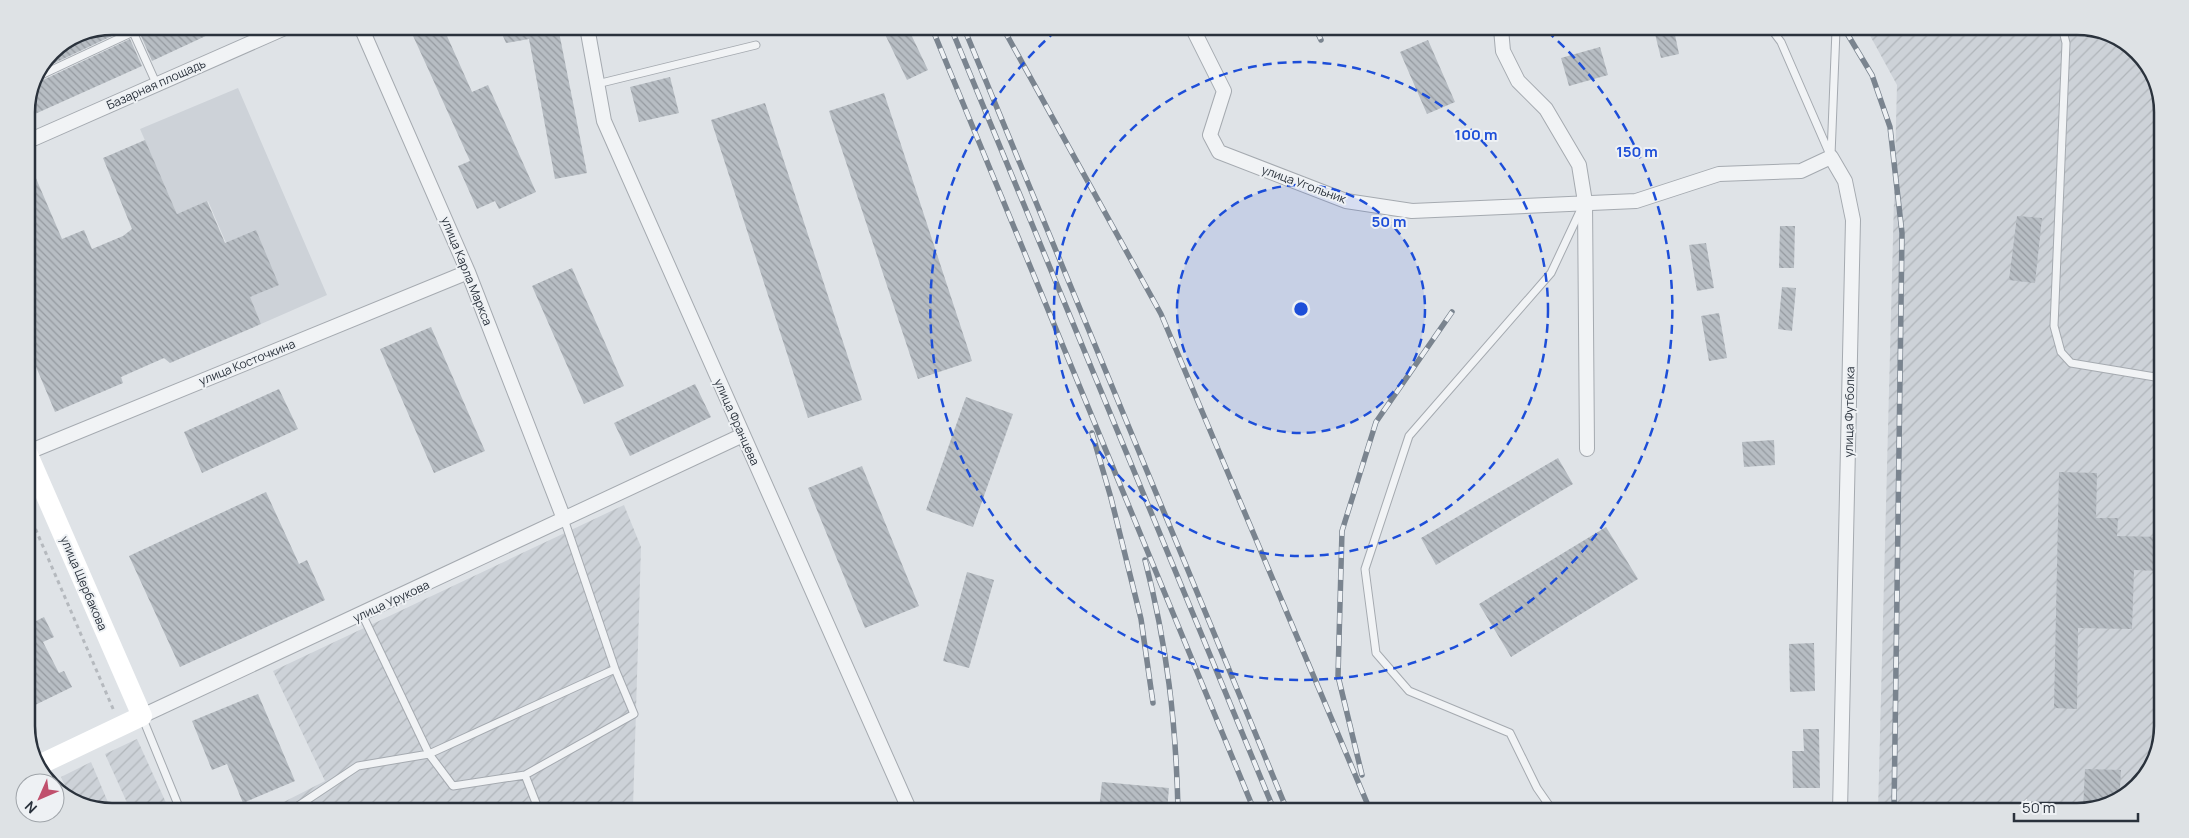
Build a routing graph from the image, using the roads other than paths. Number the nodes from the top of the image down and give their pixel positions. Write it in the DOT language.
graph roads {
  1 [pos="127,35"];
  2 [pos="134,35"];
  3 [pos="268,35"];
  4 [pos="364,35"];
  5 [pos="588,35"];
  6 [pos="1196,35"];
  7 [pos="1501,35"];
  8 [pos="1776,35"];
  9 [pos="1836,35"];
  10 [pos="2064,35"];
  11 [pos="756,44"];
  12 [pos="46,73"];
  13 [pos="156,83"];
  14 [pos="597,84"];
  15 [pos="35,138"];
  16 [pos="1831,157"];
  17 [pos="1585,202"];
  18 [pos="468,272"];
  19 [pos="2154,377"];
  20 [pos="743,435"];
  21 [pos="35,449"];
  22 [pos="1587,449"];
  23 [pos="35,470"];
  24 [pos="564,520"];
  25 [pos="362,614"];
  26 [pos="615,669"];
  27 [pos="142,716"];
  28 [pos="428,754"];
  29 [pos="44,763"];
  30 [pos="525,775"];
  31 [pos="177,803"];
  32 [pos="302,803"];
  33 [pos="537,803"];
  34 [pos="907,803"];
  35 [pos="1548,803"];
  36 [pos="1840,803"];
  1 -- 12 [label="lane"];
  2 -- 13 [label="lane"];
  3 -- 13 [label="street, Базарная площадь"];
  4 -- 18 [label="street, улица Карла Маркса"];
  5 -- 14 [label="street, улица Францева"];
  6 -- 17 [label="street, улица Угольник"];
  7 -- 17 [label="street"];
  8 -- 16 [label="lane, улица Футболка"];
  9 -- 16 [label="lane"];
  10 -- 19 [label="lane"];
  11 -- 14 [label="lane"];
  13 -- 15 [label="street, Базарная площадь"];
  14 -- 20 [label="street, улица Францева"];
  16 -- 17 [label="street, улица Угольник"];
  16 -- 36 [label="street, улица Футболка"];
  17 -- 22 [label="street"];
  17 -- 35 [label="lane"];
  18 -- 21 [label="street, улица Косточкина"];
  18 -- 24 [label="street, улица Карла Маркса"];
  20 -- 24 [label="street, улица Урукова"];
  20 -- 34 [label="street, улица Францева"];
  23 -- 27 [label="street, улица Щербакова"];
  24 -- 25 [label="street, улица Урукова"];
  24 -- 26 [label="lane"];
  25 -- 27 [label="street, улица Урукова"];
  25 -- 28 [label="lane"];
  26 -- 28 [label="lane"];
  26 -- 30 [label="lane"];
  27 -- 29 [label="street, улица Урукова"];
  27 -- 31 [label="lane"];
  28 -- 30 [label="lane"];
  28 -- 32 [label="lane"];
  30 -- 33 [label="lane"];
}
